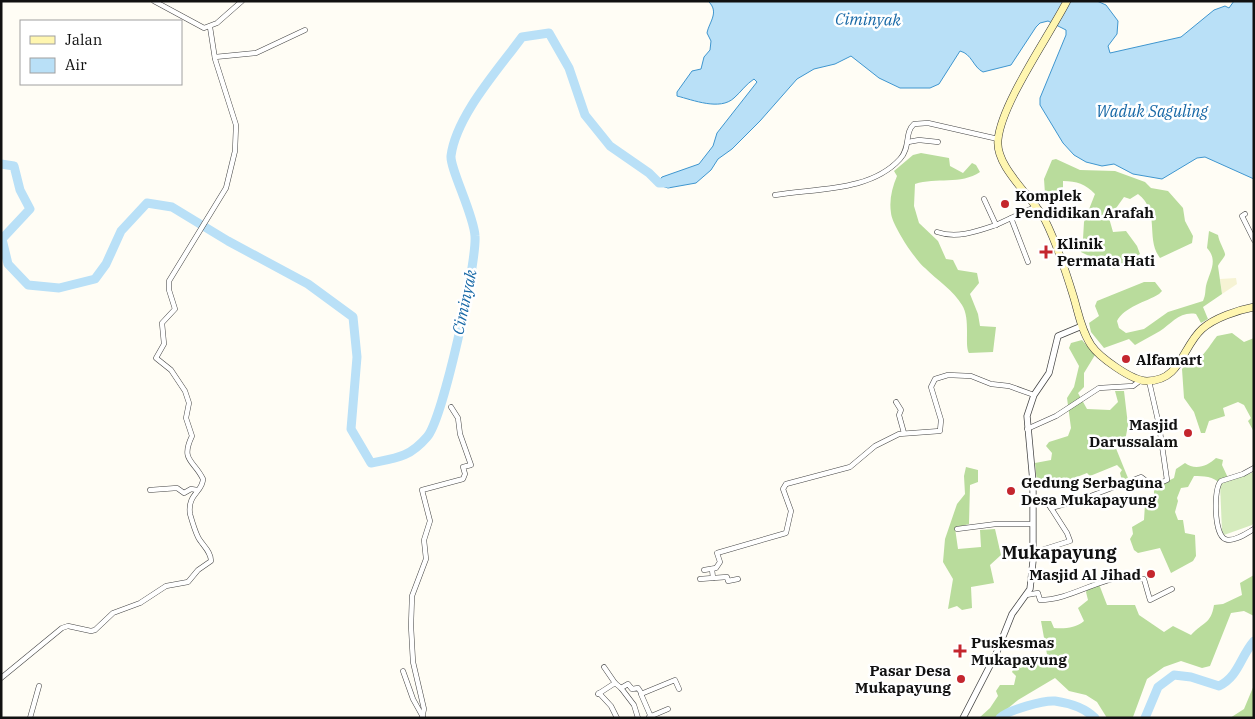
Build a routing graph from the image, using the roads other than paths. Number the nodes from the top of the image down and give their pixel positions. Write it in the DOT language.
graph roads {
  1 [pos="154,1"];
  2 [pos="242,1"];
  3 [pos="1067,1"];
  4 [pos="210,27"];
  5 [pos="304,30"];
  6 [pos="214,57"];
  7 [pos="998,139"];
  8 [pos="908,142"];
  9 [pos="938,142"];
  10 [pos="775,195"];
  11 [pos="984,199"];
  12 [pos="1037,206"];
  13 [pos="1245,214"];
  14 [pos="1011,218"];
  15 [pos="996,225"];
  16 [pos="937,232"];
  17 [pos="1254,240"];
  18 [pos="1028,262"];
  19 [pos="1254,307"];
  20 [pos="1082,326"];
  21 [pos="1145,381"];
  22 [pos="1034,395"];
  23 [pos="896,402"];
  24 [pos="450,407"];
  25 [pos="1027,428"];
  26 [pos="904,433"];
  27 [pos="1254,468"];
  28 [pos="150,490"];
  29 [pos="197,490"];
  30 [pos="1033,504"];
  31 [pos="1051,508"];
  32 [pos="1032,524"];
  33 [pos="957,529"];
  34 [pos="1254,529"];
  35 [pos="1032,553"];
  36 [pos="712,569"];
  37 [pos="704,570"];
  38 [pos="713,578"];
  39 [pos="700,579"];
  40 [pos="738,579"];
  41 [pos="1172,589"];
  42 [pos="1026,595"];
  43 [pos="604,667"];
  44 [pos="403,671"];
  45 [pos="1,678"];
  46 [pos="615,683"];
  47 [pos="39,686"];
  48 [pos="621,688"];
  49 [pos="679,689"];
  50 [pos="642,694"];
  51 [pos="668,709"];
  52 [pos="423,717"];
  53 [pos="649,717"];
  54 [pos="30,718"];
  55 [pos="617,718"];
  56 [pos="638,718"];
  57 [pos="963,718"];
  1 -- 4 [label="street"];
  2 -- 4 [label="street"];
  3 -- 7 [label="main road"];
  4 -- 6 [label="street"];
  5 -- 6 [label="street"];
  6 -- 29 [label="street"];
  7 -- 8 [label="street"];
  7 -- 12 [label="main road"];
  8 -- 9 [label="street"];
  8 -- 10 [label="street"];
  11 -- 15 [label="street"];
  12 -- 14 [label="street"];
  12 -- 20 [label="main road"];
  13 -- 17 [label="street"];
  14 -- 15 [label="street"];
  14 -- 18 [label="street"];
  15 -- 16 [label="street"];
  19 -- 21 [label="main road"];
  20 -- 21 [label="main road"];
  20 -- 22 [label="street"];
  21 -- 25 [label="street"];
  21 -- 31 [label="street"];
  22 -- 25 [label="street"];
  22 -- 26 [label="street"];
  23 -- 26 [label="street"];
  24 -- 52 [label="street"];
  25 -- 30 [label="street"];
  26 -- 36 [label="street"];
  27 -- 34 [label="street"];
  28 -- 29 [label="street"];
  29 -- 45 [label="street"];
  30 -- 31 [label="street"];
  30 -- 32 [label="street"];
  31 -- 35 [label="street"];
  32 -- 33 [label="street"];
  32 -- 35 [label="street"];
  35 -- 42 [label="street"];
  36 -- 37 [label="street"];
  36 -- 38 [label="street"];
  38 -- 39 [label="street"];
  38 -- 40 [label="street"];
  41 -- 42 [label="street"];
  42 -- 57 [label="street"];
  43 -- 46 [label="street"];
  44 -- 52 [label="street"];
  46 -- 48 [label="street"];
  46 -- 55 [label="street"];
  47 -- 54 [label="street"];
  48 -- 50 [label="street"];
  48 -- 56 [label="street"];
  49 -- 50 [label="street"];
  50 -- 53 [label="street"];
  51 -- 53 [label="street"];
}
